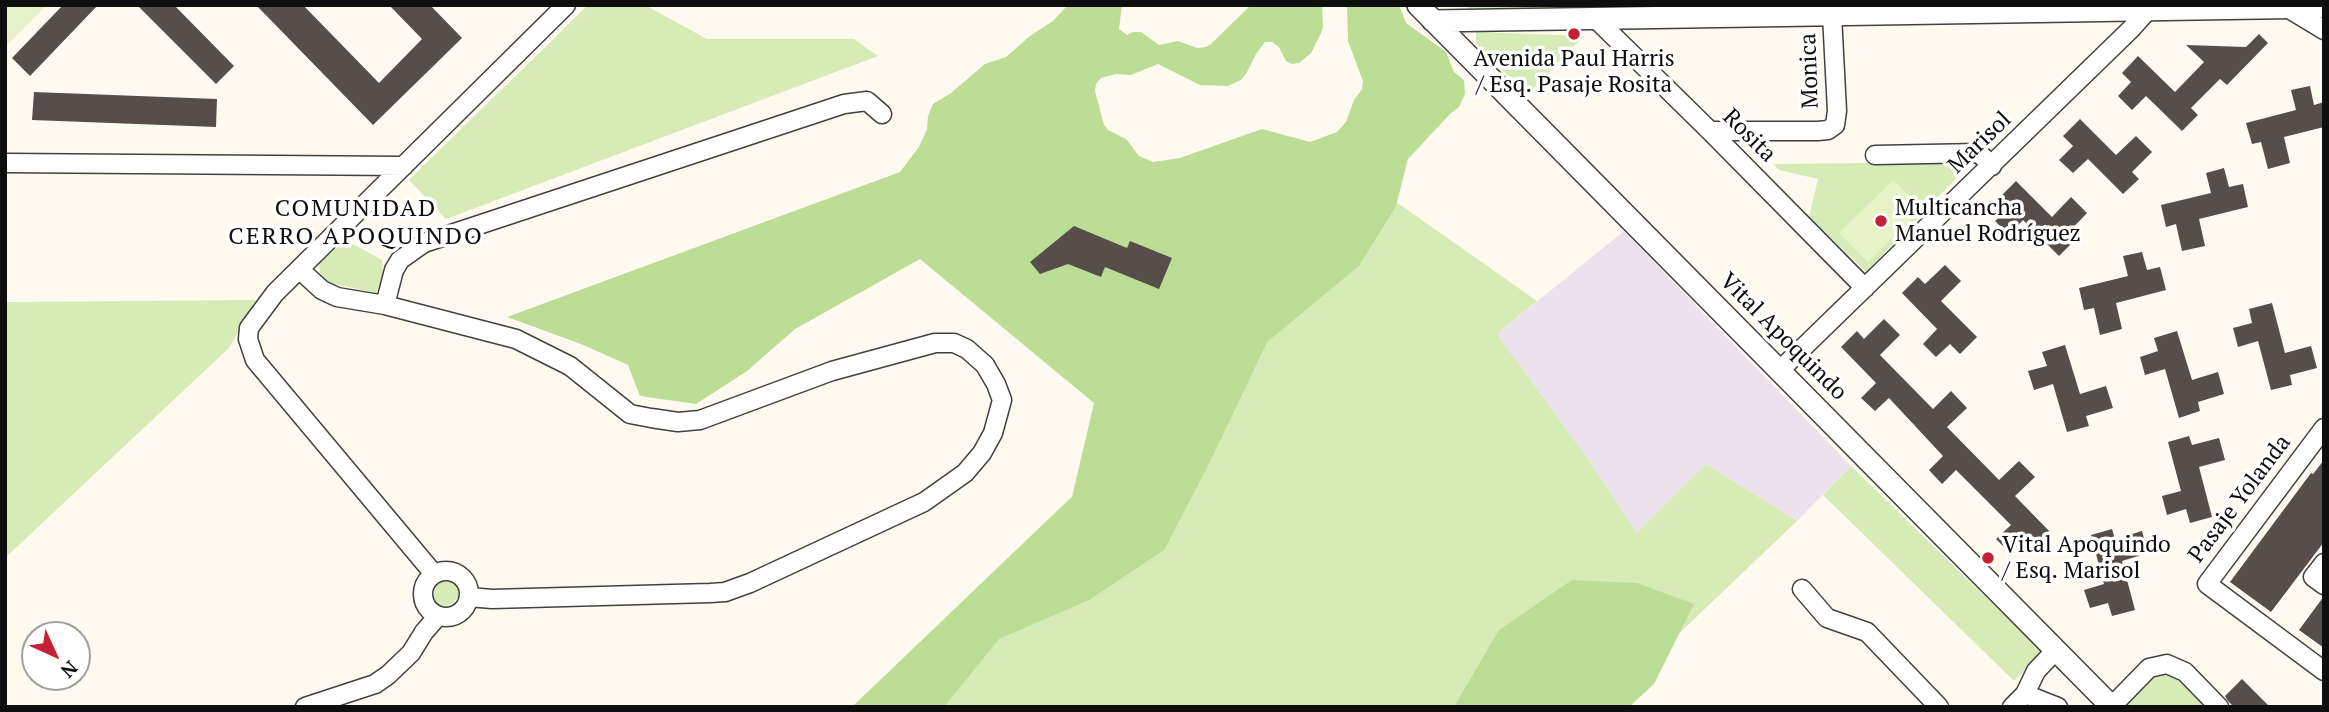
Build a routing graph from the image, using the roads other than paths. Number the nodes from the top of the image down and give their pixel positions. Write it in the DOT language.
graph roads {
  1 [pos="566,5"];
  2 [pos="1418,5"];
  3 [pos="2286,7"];
  4 [pos="2324,7"];
  5 [pos="2148,8"];
  6 [pos="1832,15"];
  7 [pos="1597,20"];
  8 [pos="1433,21"];
  9 [pos="2324,30"];
  10 [pos="882,114"];
  11 [pos="1710,131"];
  12 [pos="1875,155"];
  13 [pos="5,163"];
  14 [pos="404,166"];
  15 [pos="1992,166"];
  16 [pos="299,270"];
  17 [pos="1865,288"];
  18 [pos="385,305"];
  19 [pos="1779,370"];
  20 [pos="2324,428"];
  21 [pos="2324,563"];
  22 [pos="433,574"];
  23 [pos="2324,585"];
  24 [pos="1802,589"];
  25 [pos="469,597"];
  26 [pos="438,616"];
  27 [pos="2056,650"];
  28 [pos="2324,671"];
  29 [pos="2025,694"];
  30 [pos="305,707"];
  31 [pos="1939,707"];
  32 [pos="2012,707"];
  33 [pos="2058,707"];
  34 [pos="2112,707"];
  35 [pos="2219,707"];
  1 -- 14 [label="street"];
  2 -- 8 [label="street, Vital Apoquindo"];
  3 -- 4 [label="street"];
  3 -- 5 [label="street"];
  3 -- 9 [label="street"];
  5 -- 6 [label="street"];
  5 -- 15 [label="street, Marisol"];
  6 -- 7 [label="street"];
  6 -- 11 [label="street, Monica"];
  7 -- 8 [label="street"];
  7 -- 11 [label="street, Rosita"];
  8 -- 19 [label="street, Vital Apoquindo"];
  10 -- 18 [label="street"];
  11 -- 17 [label="street, Rosita"];
  12 -- 15 [label="street"];
  13 -- 14 [label="street"];
  14 -- 16 [label="street"];
  15 -- 17 [label="street, Marisol"];
  16 -- 18 [label="street"];
  16 -- 22 [label="street"];
  17 -- 19 [label="street, Marisol"];
  18 -- 25 [label="street"];
  19 -- 27 [label="street, Vital Apoquindo"];
  20 -- 28 [label="street, Pasaje Yolanda"];
  21 -- 23 [label="street"];
  22 -- 25 [label="street"];
  22 -- 26 [label="street"];
  24 -- 31 [label="street"];
  25 -- 26 [label="street"];
  26 -- 30 [label="street"];
  27 -- 29 [label="street"];
  27 -- 34 [label="street, Vital Apoquindo"];
  29 -- 32 [label="street"];
  29 -- 33 [label="street"];
  34 -- 35 [label="street"];
}
